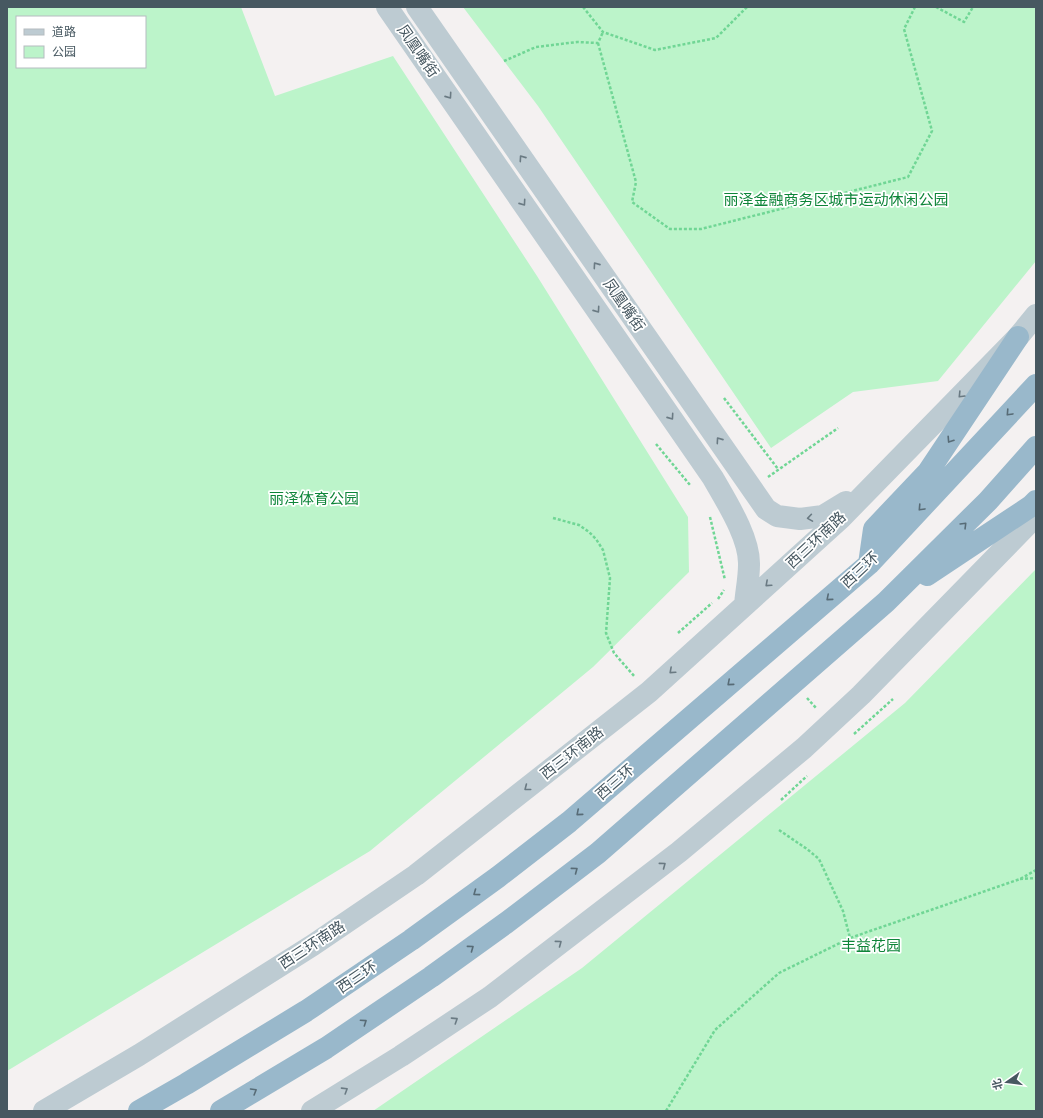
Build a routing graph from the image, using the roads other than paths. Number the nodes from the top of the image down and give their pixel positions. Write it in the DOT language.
graph roads {
  1 [pos="387,7"];
  2 [pos="417,7"];
  3 [pos="1036,315"];
  4 [pos="1018,337"];
  5 [pos="1036,385"];
  6 [pos="1036,448"];
  7 [pos="870,488"];
  8 [pos="1036,501"];
  9 [pos="1036,516"];
  10 [pos="869,564"];
  11 [pos="886,602"];
  12 [pos="744,605"];
  13 [pos="44,1111"];
  14 [pos="139,1111"];
  15 [pos="221,1111"];
  16 [pos="312,1111"];
  1 -- 12 [label="street, 凤凰嘴街, one-way"];
  7 -- 2 [label="street, 凤凰嘴街, one-way"];
  3 -- 4 [label="street, 西三环南路"];
  4 -- 7 [label="street, 西三环南路, one-way"];
  4 -- 10 [label="highway, one-way"];
  5 -- 10 [label="highway, 西三环, one-way"];
  11 -- 6 [label="highway, one-way"];
  7 -- 12 [label="street, 西三环南路, one-way"];
  8 -- 11 [label="highway"];
  16 -- 9 [label="street, one-way"];
  10 -- 14 [label="highway, 西三环, one-way"];
  15 -- 11 [label="highway, one-way"];
  12 -- 13 [label="street, 西三环南路, one-way"];
}
